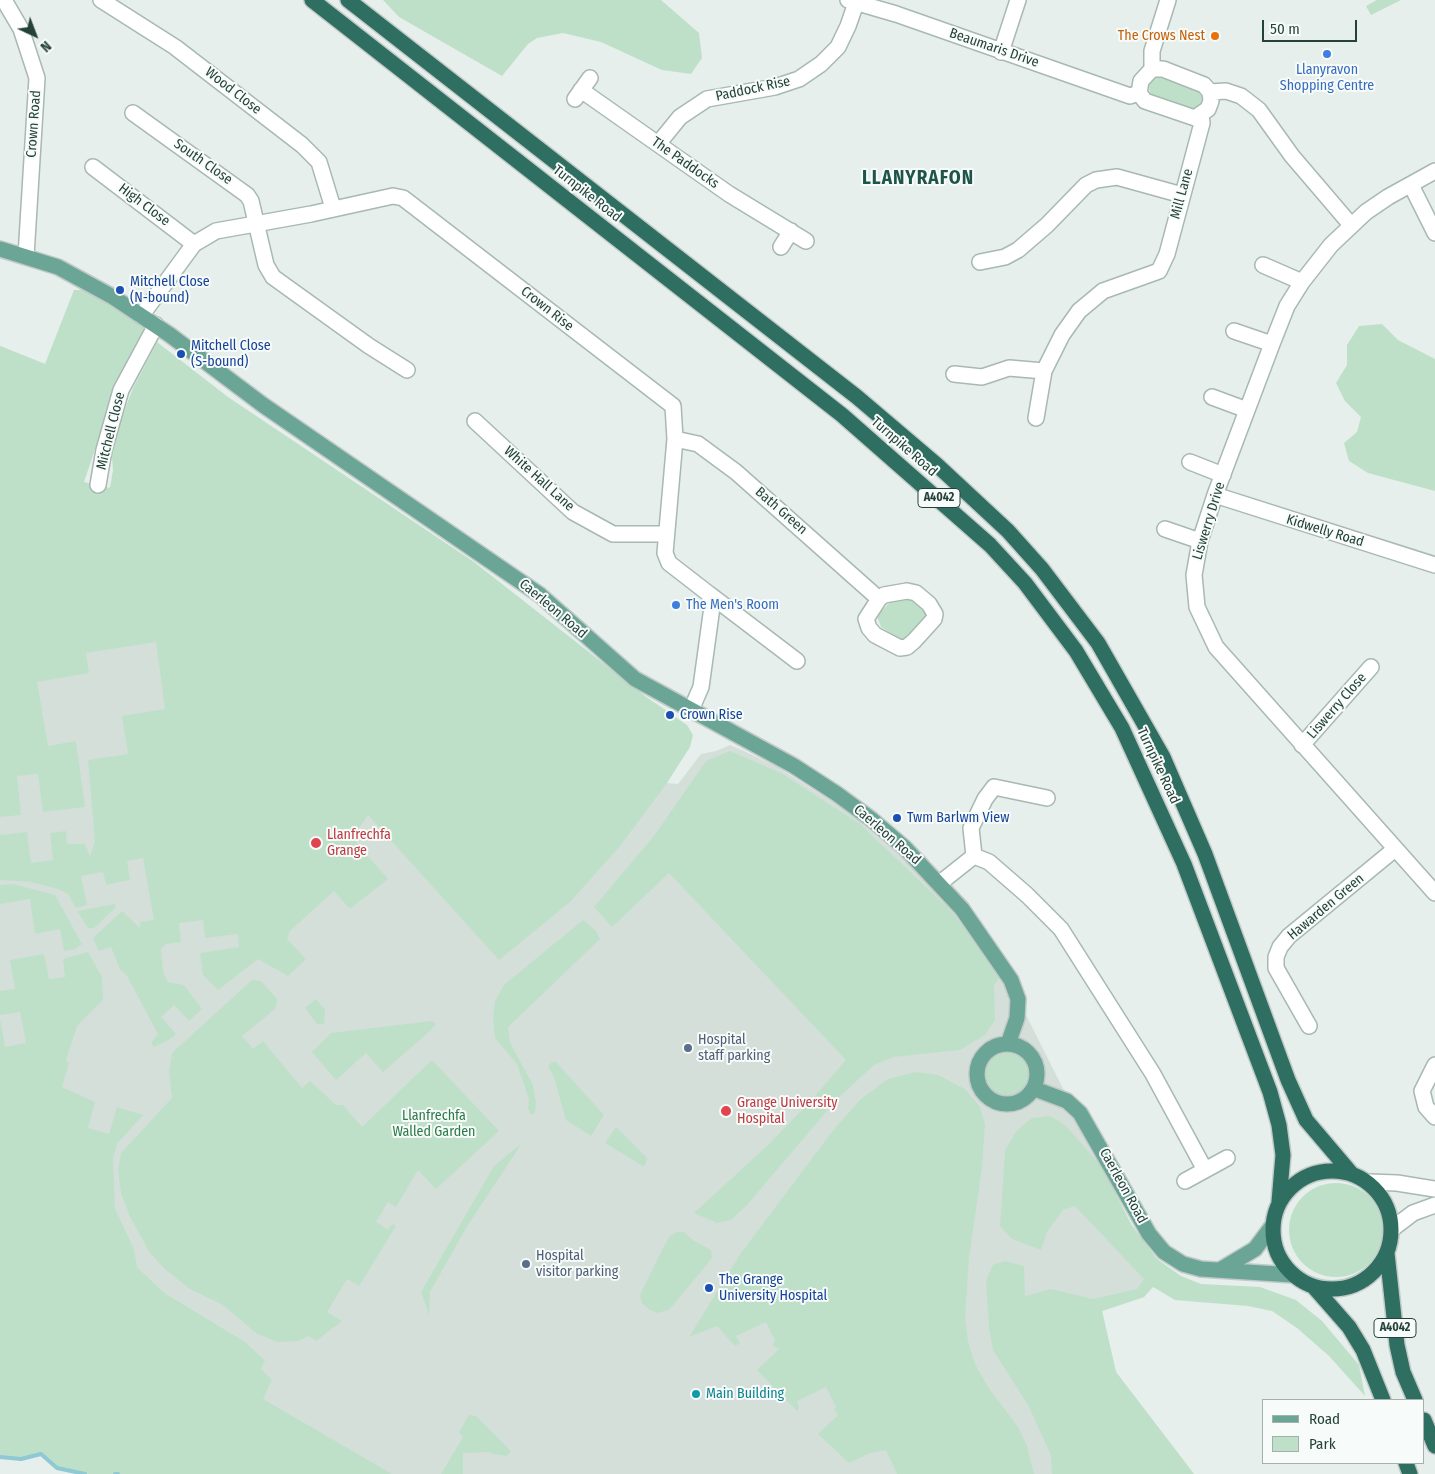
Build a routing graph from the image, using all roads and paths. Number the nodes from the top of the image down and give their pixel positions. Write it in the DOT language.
graph roads {
  1 [pos="4,0"];
  2 [pos="101,0"];
  3 [pos="312,0"];
  4 [pos="348,0"];
  5 [pos="1018,0"];
  6 [pos="1168,0"];
  7 [pos="852,1"];
  8 [pos="1001,52"];
  9 [pos="1152,69"];
  10 [pos="590,78"];
  11 [pos="1210,92"];
  12 [pos="1139,93"];
  13 [pos="134,113"];
  14 [pos="1201,116"];
  15 [pos="658,144"];
  16 [pos="93,167"];
  17 [pos="1435,171"];
  18 [pos="1411,184"];
  19 [pos="1182,195"];
  20 [pos="333,208"];
  21 [pos="257,223"];
  22 [pos="1351,225"];
  23 [pos="791,232"];
  24 [pos="1435,233"];
  25 [pos="806,241"];
  26 [pos="194,244"];
  27 [pos="781,247"];
  28 [pos="0,249"];
  29 [pos="26,256"];
  30 [pos="980,262"];
  31 [pos="1263,265"];
  32 [pos="1302,282"];
  33 [pos="142,316"];
  34 [pos="156,325"];
  35 [pos="1234,331"];
  36 [pos="1272,344"];
  37 [pos="407,370"];
  38 [pos="1044,371"];
  39 [pos="954,374"];
  40 [pos="1212,397"];
  41 [pos="1247,410"];
  42 [pos="1036,418"];
  43 [pos="475,421"];
  44 [pos="675,438"];
  45 [pos="1190,462"];
  46 [pos="1223,475"];
  47 [pos="98,485"];
  48 [pos="1215,495"];
  49 [pos="1165,529"];
  50 [pos="666,534"];
  51 [pos="1200,542"];
  52 [pos="1435,565"];
  53 [pos="709,594"];
  54 [pos="879,598"];
  55 [pos="797,661"];
  56 [pos="1371,667"];
  57 [pos="691,710"];
  58 [pos="1302,745"];
  59 [pos="1047,798"];
  60 [pos="1395,849"];
  61 [pos="974,856"];
  62 [pos="940,883"];
  63 [pos="1435,893"];
  64 [pos="1309,1026"];
  65 [pos="1008,1044"];
  66 [pos="1435,1065"];
  67 [pos="1035,1089"];
  68 [pos="1435,1117"];
  69 [pos="1227,1158"];
  70 [pos="1205,1170"];
  71 [pos="1351,1173"];
  72 [pos="1185,1181"];
  73 [pos="1369,1182"];
  74 [pos="1435,1189"];
  75 [pos="1279,1202"];
  76 [pos="1435,1205"];
  77 [pos="1272,1225"];
  78 [pos="1392,1229"];
  79 [pos="1387,1253"];
  80 [pos="1220,1270"];
  81 [pos="1293,1275"];
  82 [pos="1313,1286"];
  83 [pos="1383,1399"];
  84 [pos="1416,1399"];
  85 [pos="1425,1422"];
  86 [pos="1435,1446"];
  1 -- 29 [label="street, Crown Road"];
  2 -- 20 [label="street, Wood Close"];
  3 -- 75 [label="highway, Turnpike Road / A4042"];
  4 -- 71 [label="highway, Turnpike Road / A4042"];
  5 -- 8 [label="street"];
  6 -- 9 [label="street"];
  7 -- 8 [label="street, Beaumaris Drive"];
  7 -- 15 [label="street, Paddock Rise"];
  8 -- 12 [label="street, Beaumaris Drive"];
  9 -- 11 [label="street"];
  9 -- 12 [label="street"];
  10 -- 15 [label="street, The Paddocks"];
  11 -- 14 [label="street, Mill Lane"];
  11 -- 22 [label="street"];
  12 -- 14 [label="street"];
  13 -- 21 [label="street, South Close"];
  14 -- 19 [label="street, Mill Lane"];
  15 -- 23 [label="street, The Paddocks"];
  16 -- 26 [label="street, High Close"];
  17 -- 18 [label="street, Liswerry Drive"];
  18 -- 22 [label="street, Liswerry Drive"];
  18 -- 24 [label="street"];
  19 -- 30 [label="street"];
  19 -- 38 [label="street, Mill Lane"];
  20 -- 21 [label="street, Crown Rise"];
  20 -- 44 [label="street, Crown Rise"];
  21 -- 26 [label="street, Crown Rise"];
  21 -- 37 [label="street"];
  22 -- 32 [label="street, Liswerry Drive"];
  23 -- 25 [label="street, The Paddocks"];
  23 -- 27 [label="street"];
  26 -- 33 [label="street, Crown Rise"];
  28 -- 29 [label="main road, Caerleon Road"];
  29 -- 33 [label="main road, Caerleon Road"];
  31 -- 32 [label="street"];
  32 -- 36 [label="street, Liswerry Drive"];
  33 -- 34 [label="main road, Caerleon Road"];
  34 -- 47 [label="street, Mitchell Close"];
  34 -- 57 [label="main road, Caerleon Road"];
  35 -- 36 [label="street"];
  36 -- 41 [label="street, Liswerry Drive"];
  38 -- 39 [label="street"];
  38 -- 42 [label="street"];
  40 -- 41 [label="street"];
  41 -- 46 [label="street, Liswerry Drive"];
  43 -- 50 [label="street, White Hall Lane"];
  44 -- 50 [label="street, Crown Rise"];
  44 -- 54 [label="street, Bath Green"];
  45 -- 46 [label="street"];
  46 -- 48 [label="street, Liswerry Drive"];
  48 -- 51 [label="street, Liswerry Drive"];
  48 -- 52 [label="street, Kidwelly Road"];
  49 -- 51 [label="street"];
  50 -- 53 [label="street, Crown Rise"];
  51 -- 58 [label="street, Liswerry Drive"];
  53 -- 55 [label="street, Crown Rise"];
  53 -- 57 [label="street"];
  54 -- 54 [label="street"];
  56 -- 58 [label="street, Liswerry Close"];
  57 -- 62 [label="main road, Caerleon Road"];
  58 -- 60 [label="street, Liswerry Drive"];
  59 -- 61 [label="street"];
  60 -- 63 [label="street, Liswerry Drive"];
  60 -- 64 [label="street, Hawarden Green"];
  61 -- 62 [label="street"];
  61 -- 70 [label="street"];
  62 -- 65 [label="main road, Caerleon Road"];
  65 -- 67 [label="main road"];
  65 -- 67 [label="main road"];
  66 -- 68 [label="street"];
  67 -- 80 [label="main road, Caerleon Road"];
  69 -- 70 [label="street"];
  70 -- 72 [label="street"];
  71 -- 73 [label="highway"];
  71 -- 75 [label="highway"];
  73 -- 74 [label="street"];
  73 -- 78 [label="highway"];
  75 -- 77 [label="highway"];
  76 -- 78 [label="street"];
  77 -- 80 [label="main road"];
  77 -- 81 [label="highway"];
  78 -- 79 [label="highway"];
  79 -- 82 [label="highway"];
  79 -- 84 [label="highway, A4042"];
  80 -- 81 [label="main road, Caerleon Road"];
  81 -- 82 [label="highway"];
  82 -- 83 [label="highway, A4042"];
  85 -- 86 [label="highway"];
}
